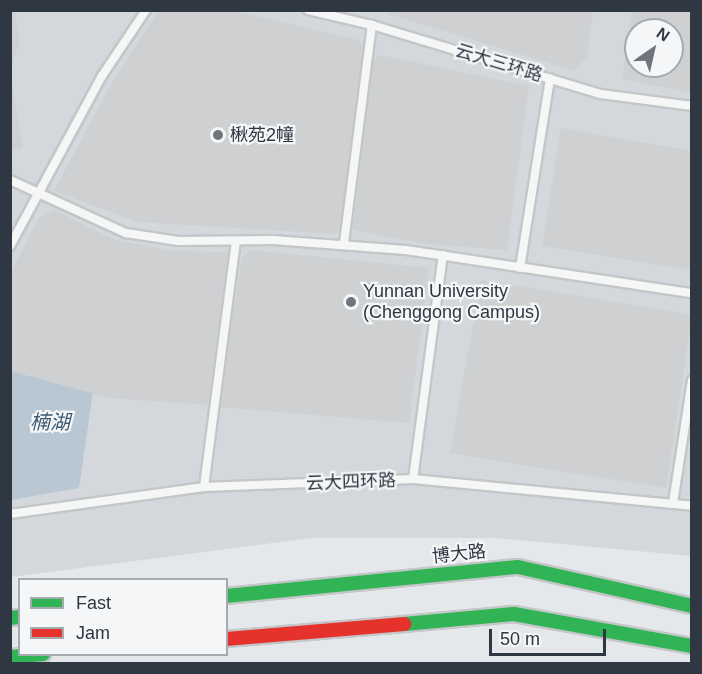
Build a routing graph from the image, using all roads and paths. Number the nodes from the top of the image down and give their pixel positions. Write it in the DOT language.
graph roads {
  1 [pos="146,10"];
  2 [pos="308,10"];
  3 [pos="372,25"];
  4 [pos="550,78"];
  5 [pos="692,106"];
  6 [pos="10,180"];
  7 [pos="40,192"];
  8 [pos="236,241"];
  9 [pos="345,243"];
  10 [pos="10,246"];
  11 [pos="443,255"];
  12 [pos="520,268"];
  13 [pos="692,293"];
  14 [pos="692,380"];
  15 [pos="413,479"];
  16 [pos="204,487"];
  17 [pos="673,503"];
  18 [pos="692,506"];
  19 [pos="10,514"];
  20 [pos="228,596"];
  21 [pos="692,606"];
  22 [pos="228,639"];
  23 [pos="692,646"];
  1 -- 7 [label="lane"];
  2 -- 3 [label="lane, 云大三环路"];
  3 -- 4 [label="lane, 云大三环路"];
  3 -- 9 [label="lane"];
  4 -- 5 [label="lane, 云大三环路"];
  4 -- 12 [label="lane"];
  6 -- 7 [label="lane"];
  7 -- 8 [label="lane"];
  7 -- 10 [label="lane"];
  8 -- 9 [label="lane"];
  8 -- 16 [label="lane"];
  9 -- 11 [label="lane"];
  11 -- 12 [label="lane"];
  11 -- 15 [label="lane"];
  12 -- 13 [label="lane"];
  14 -- 17 [label="lane"];
  15 -- 16 [label="lane, 云大四环路"];
  15 -- 17 [label="lane, 云大四环路"];
  16 -- 19 [label="lane, 云大四环路"];
  17 -- 18 [label="lane, 云大四环路"];
  20 -- 21 [label="main road, 博大路"];
  22 -- 23 [label="main road"];
}
